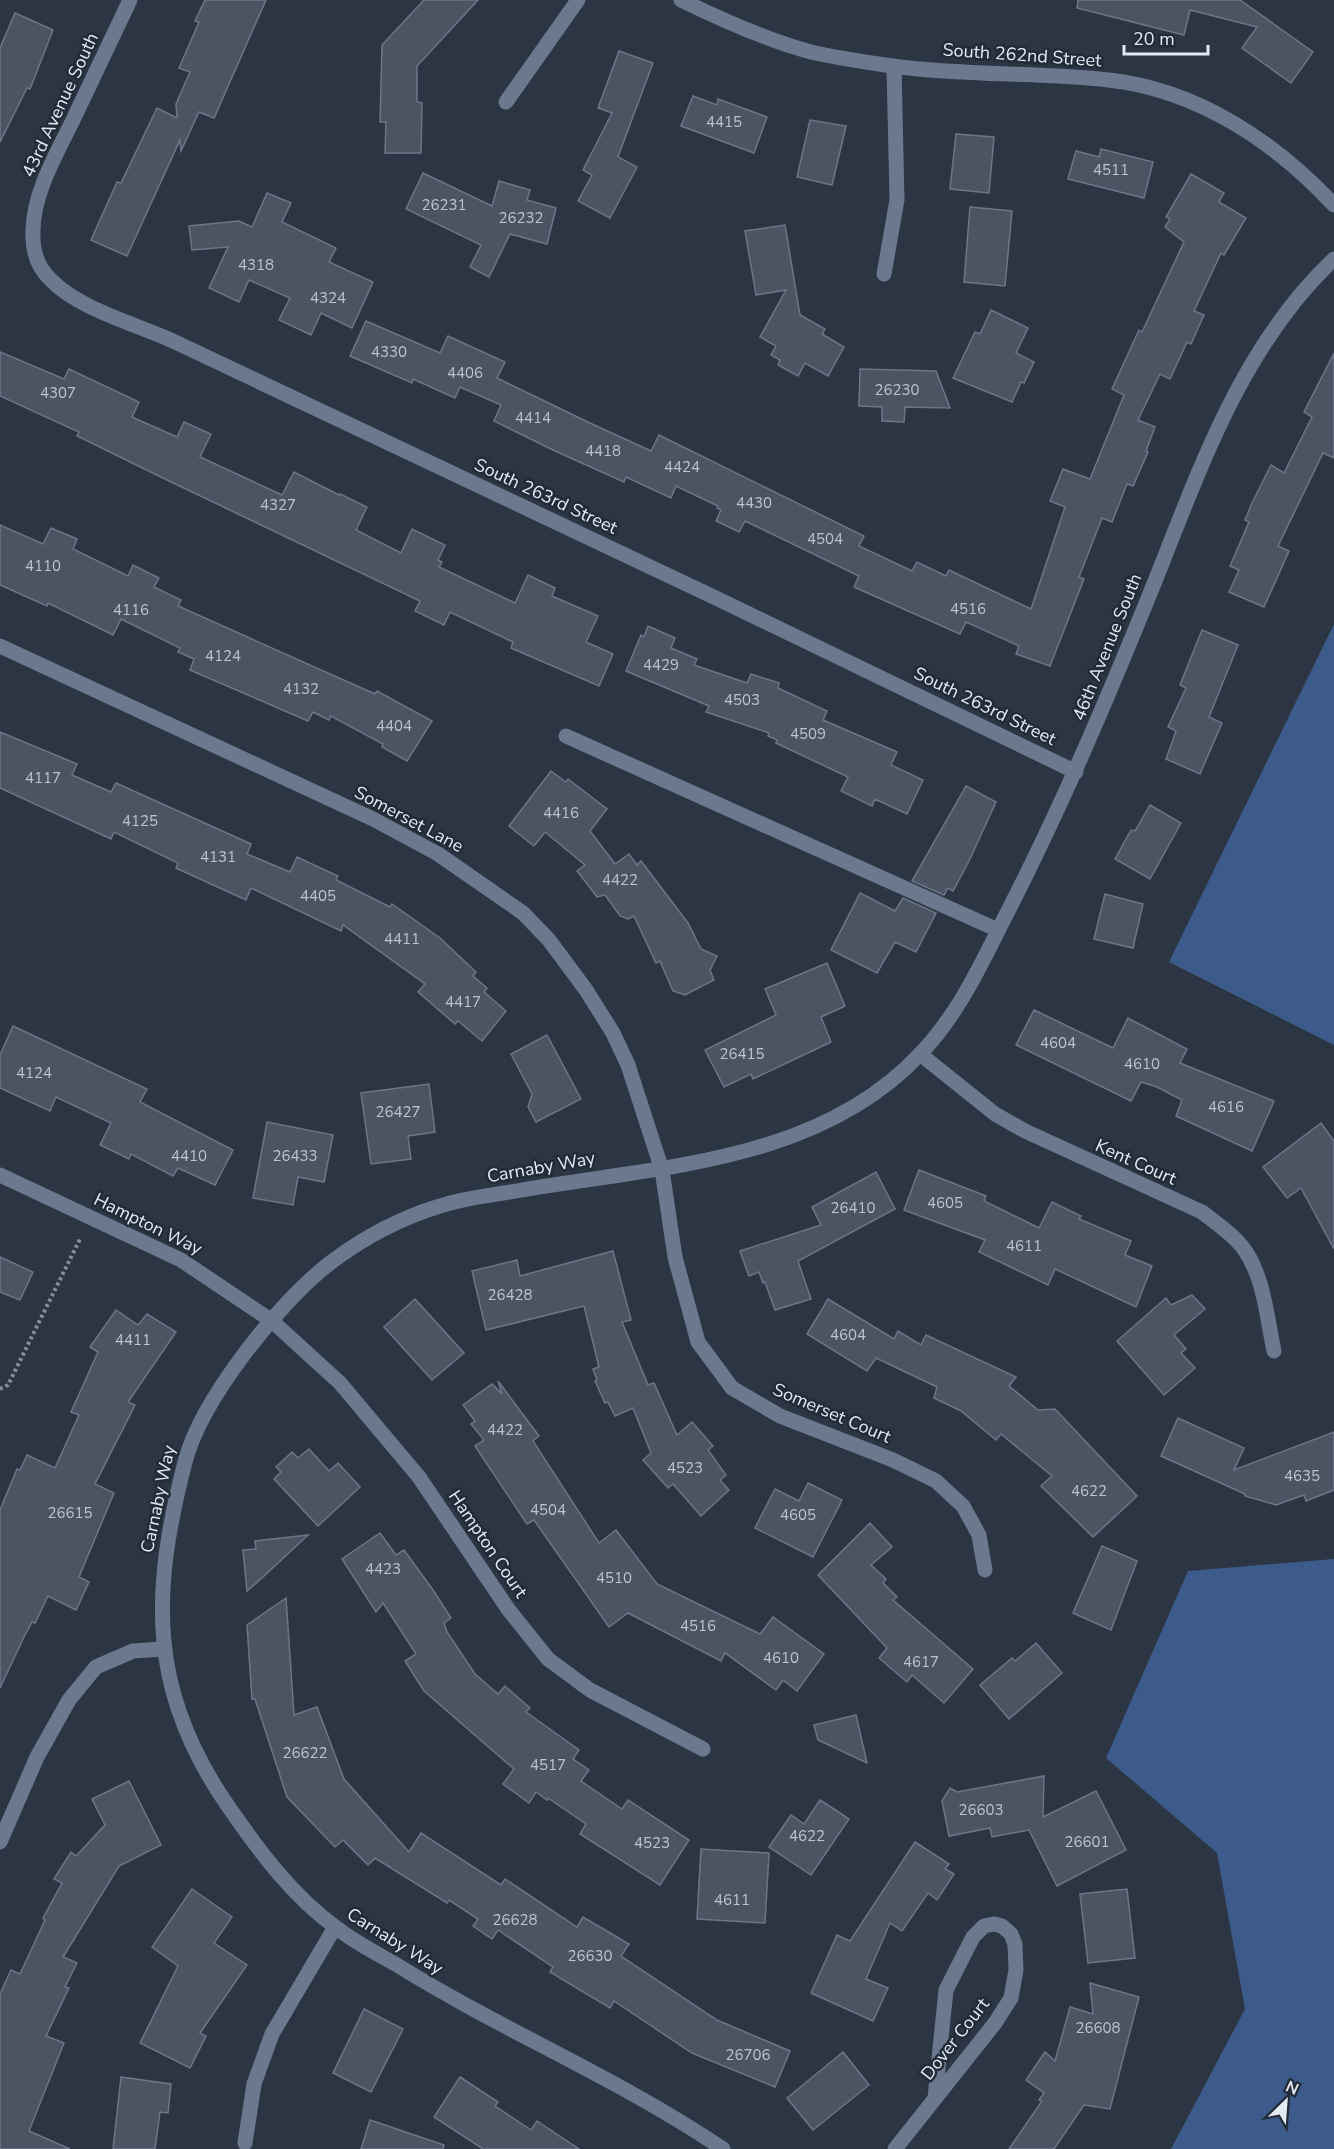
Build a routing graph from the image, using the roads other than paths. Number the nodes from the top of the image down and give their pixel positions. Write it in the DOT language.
graph roads {
  1 [pos="130,0"];
  2 [pos="578,0"];
  3 [pos="681,0"];
  4 [pos="894,66"];
  5 [pos="506,102"];
  6 [pos="1334,205"];
  7 [pos="33,229"];
  8 [pos="1334,259"];
  9 [pos="885,274"];
  10 [pos="0,646"];
  11 [pos="566,736"];
  12 [pos="1077,772"];
  13 [pos="998,930"];
  14 [pos="920,1054"];
  15 [pos="662,1170"];
  16 [pos="0,1175"];
  17 [pos="272,1321"];
  18 [pos="1274,1351"];
  19 [pos="985,1570"];
  20 [pos="162,1649"];
  21 [pos="703,1749"];
  22 [pos="0,1842"];
  23 [pos="335,1927"];
  24 [pos="935,2098"];
  25 [pos="244,2143"];
  26 [pos="723,2149"];
  27 [pos="896,2149"];
  1 -- 7 [label="street, 43rd Avenue South"];
  2 -- 5 [label="street"];
  3 -- 4 [label="street, South 262nd Street"];
  4 -- 6 [label="street, South 262nd Street"];
  4 -- 9 [label="street"];
  7 -- 12 [label="street, South 263rd Street"];
  8 -- 12 [label="street, 46th Avenue South"];
  10 -- 15 [label="street, Somerset Lane"];
  11 -- 13 [label="street"];
  12 -- 13 [label="street, 46th Avenue South"];
  13 -- 14 [label="street, 46th Avenue South"];
  14 -- 15 [label="street, Carnaby Way"];
  14 -- 18 [label="street, Kent Court"];
  15 -- 17 [label="street, Carnaby Way"];
  15 -- 19 [label="street, Somerset Court"];
  16 -- 17 [label="street, Hampton Way"];
  17 -- 20 [label="street, Carnaby Way"];
  17 -- 21 [label="street, Hampton Court"];
  20 -- 22 [label="street"];
  20 -- 23 [label="street, Carnaby Way"];
  23 -- 25 [label="street"];
  23 -- 26 [label="street, Carnaby Way"];
  24 -- 24 [label="street, Dover Court"];
  24 -- 27 [label="street, Dover Court"];
}
